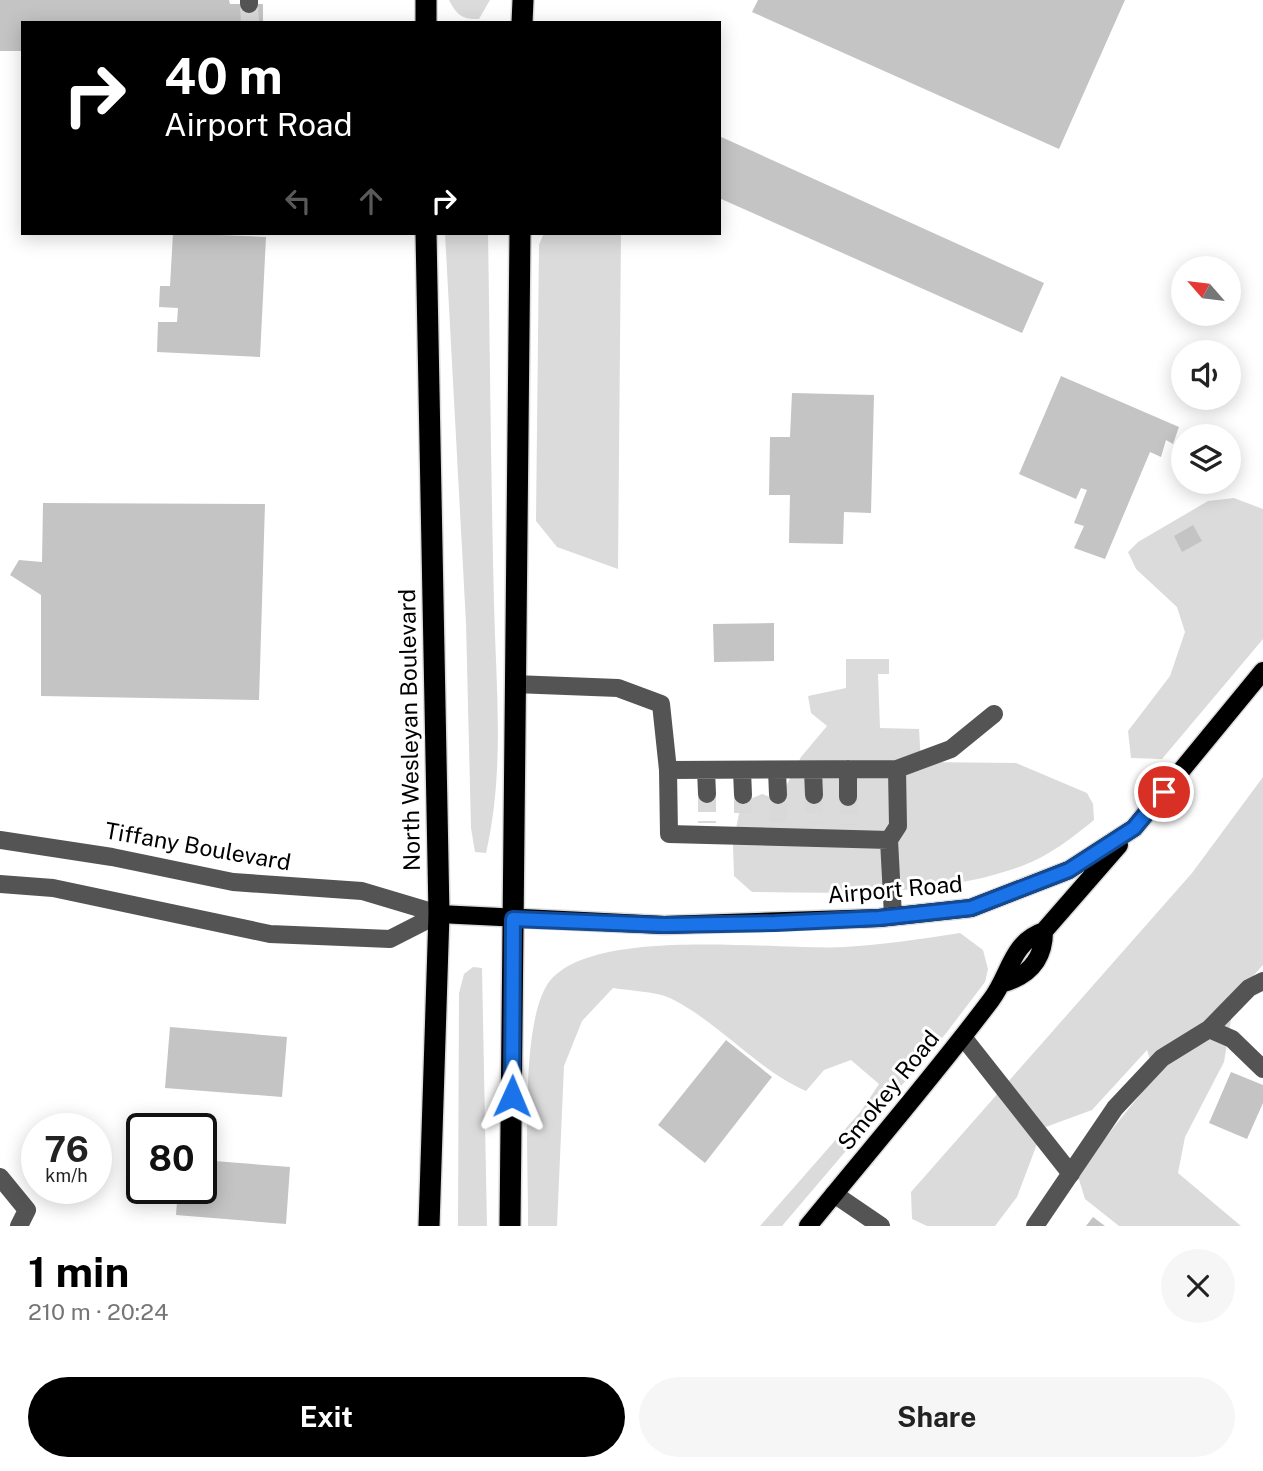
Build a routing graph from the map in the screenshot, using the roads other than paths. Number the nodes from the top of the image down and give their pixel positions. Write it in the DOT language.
graph roads {
  1 [pos="426,0"];
  2 [pos="523,0"];
  3 [pos="426,21"];
  4 [pos="522,21"];
  5 [pos="426,235"];
  6 [pos="520,235"];
  7 [pos="1263,671"];
  8 [pos="514,684"];
  9 [pos="994,713"];
  10 [pos="848,769"];
  11 [pos="897,769"];
  12 [pos="741,770"];
  13 [pos="777,770"];
  14 [pos="813,770"];
  15 [pos="668,771"];
  16 [pos="706,771"];
  17 [pos="707,794"];
  18 [pos="743,795"];
  19 [pos="778,795"];
  20 [pos="814,795"];
  21 [pos="848,797"];
  22 [pos="1134,828"];
  23 [pos="0,840"];
  24 [pos="889,840"];
  25 [pos="0,884"];
  26 [pos="439,914"];
  27 [pos="893,916"];
  28 [pos="513,919"];
  29 [pos="1263,981"];
  30 [pos="1209,1030"];
  31 [pos="963,1037"];
  32 [pos="1263,1069"];
  33 [pos="1072,1174"];
  34 [pos="0,1177"];
  35 [pos="834,1194"];
  36 [pos="19,1226"];
  37 [pos="429,1226"];
  38 [pos="510,1226"];
  39 [pos="808,1226"];
  40 [pos="881,1226"];
  41 [pos="1035,1226"];
  1 -- 3 [label="highway"];
  2 -- 4 [label="highway"];
  5 -- 26 [label="highway, North Wesleyan Boulevard"];
  6 -- 8 [label="highway"];
  7 -- 22 [label="main road, Airport Road"];
  8 -- 15 [label="street"];
  8 -- 28 [label="highway"];
  9 -- 11 [label="street"];
  10 -- 11 [label="street"];
  10 -- 14 [label="street"];
  10 -- 21 [label="street"];
  11 -- 24 [label="street"];
  12 -- 13 [label="street"];
  12 -- 16 [label="street"];
  12 -- 18 [label="street"];
  13 -- 14 [label="street"];
  13 -- 19 [label="street"];
  14 -- 20 [label="street"];
  15 -- 16 [label="street"];
  15 -- 24 [label="street"];
  16 -- 17 [label="street"];
  22 -- 27 [label="main road, Airport Road"];
  22 -- 31 [label="main road, Smokey Road"];
  23 -- 26 [label="street, Tiffany Boulevard"];
  24 -- 27 [label="street"];
  25 -- 26 [label="street"];
  26 -- 28 [label="main road, Airport Road"];
  26 -- 37 [label="highway, North Wesleyan Boulevard"];
  27 -- 28 [label="main road, Airport Road"];
  28 -- 38 [label="highway"];
  29 -- 30 [label="street"];
  30 -- 32 [label="street"];
  30 -- 33 [label="street"];
  31 -- 33 [label="street"];
  31 -- 35 [label="main road, Smokey Road"];
  33 -- 41 [label="street"];
  34 -- 36 [label="street"];
  35 -- 39 [label="main road, Smokey Road"];
  35 -- 40 [label="street"];
}
